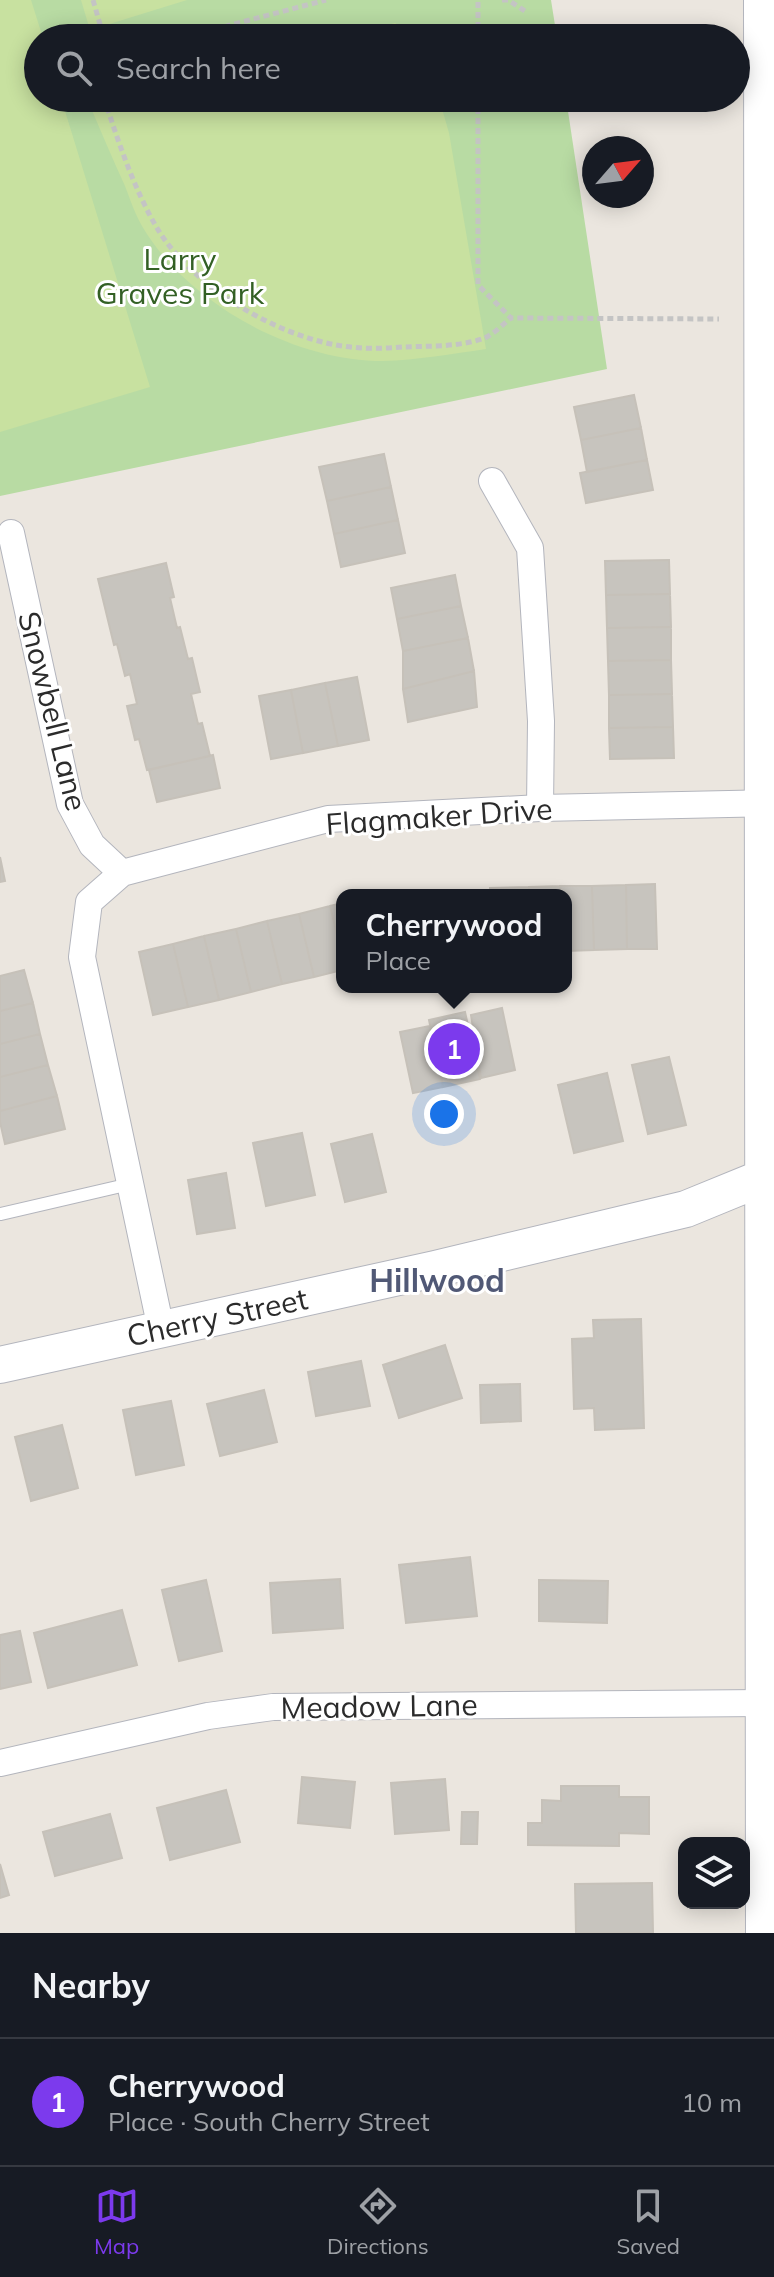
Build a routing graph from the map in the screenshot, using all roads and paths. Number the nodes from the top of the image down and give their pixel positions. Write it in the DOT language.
graph roads {
  1 [pos="93,0"];
  2 [pos="326,0"];
  3 [pos="478,0"];
  4 [pos="502,0"];
  5 [pos="762,0"];
  6 [pos="525,11"];
  7 [pos="100,24"];
  8 [pos="234,24"];
  9 [pos="478,24"];
  10 [pos="109,112"];
  11 [pos="478,112"];
  12 [pos="768,267"];
  13 [pos="511,318"];
  14 [pos="719,319"];
  15 [pos="767,448"];
  16 [pos="492,481"];
  17 [pos="11,533"];
  18 [pos="768,804"];
  19 [pos="540,808"];
  20 [pos="122,873"];
  21 [pos="769,1175"];
  22 [pos="130,1184"];
  23 [pos="1,1214"];
  24 [pos="161,1329"];
  25 [pos="0,1365"];
  26 [pos="764,1703"];
  27 [pos="0,1763"];
  28 [pos="764,1933"];
  1 -- 7 [label="path"];
  2 -- 8 [label="path"];
  3 -- 9 [label="path"];
  4 -- 6 [label="path"];
  5 -- 12 [label="main road"];
  10 -- 13 [label="path"];
  11 -- 13 [label="path"];
  12 -- 15 [label="main road"];
  13 -- 14 [label="path"];
  15 -- 18 [label="main road"];
  16 -- 19 [label="street"];
  17 -- 20 [label="street, Snowbell Lane"];
  18 -- 19 [label="street, Flagmaker Drive"];
  18 -- 21 [label="main road"];
  19 -- 20 [label="street, Flagmaker Drive"];
  20 -- 22 [label="street, Flagmaker Drive"];
  21 -- 24 [label="main road, Cherry Street"];
  21 -- 26 [label="main road"];
  22 -- 23 [label="lane"];
  22 -- 24 [label="street, Flagmaker Drive"];
  24 -- 25 [label="main road, Cherry Street"];
  26 -- 27 [label="street, Meadow Lane"];
  26 -- 28 [label="main road"];
}
